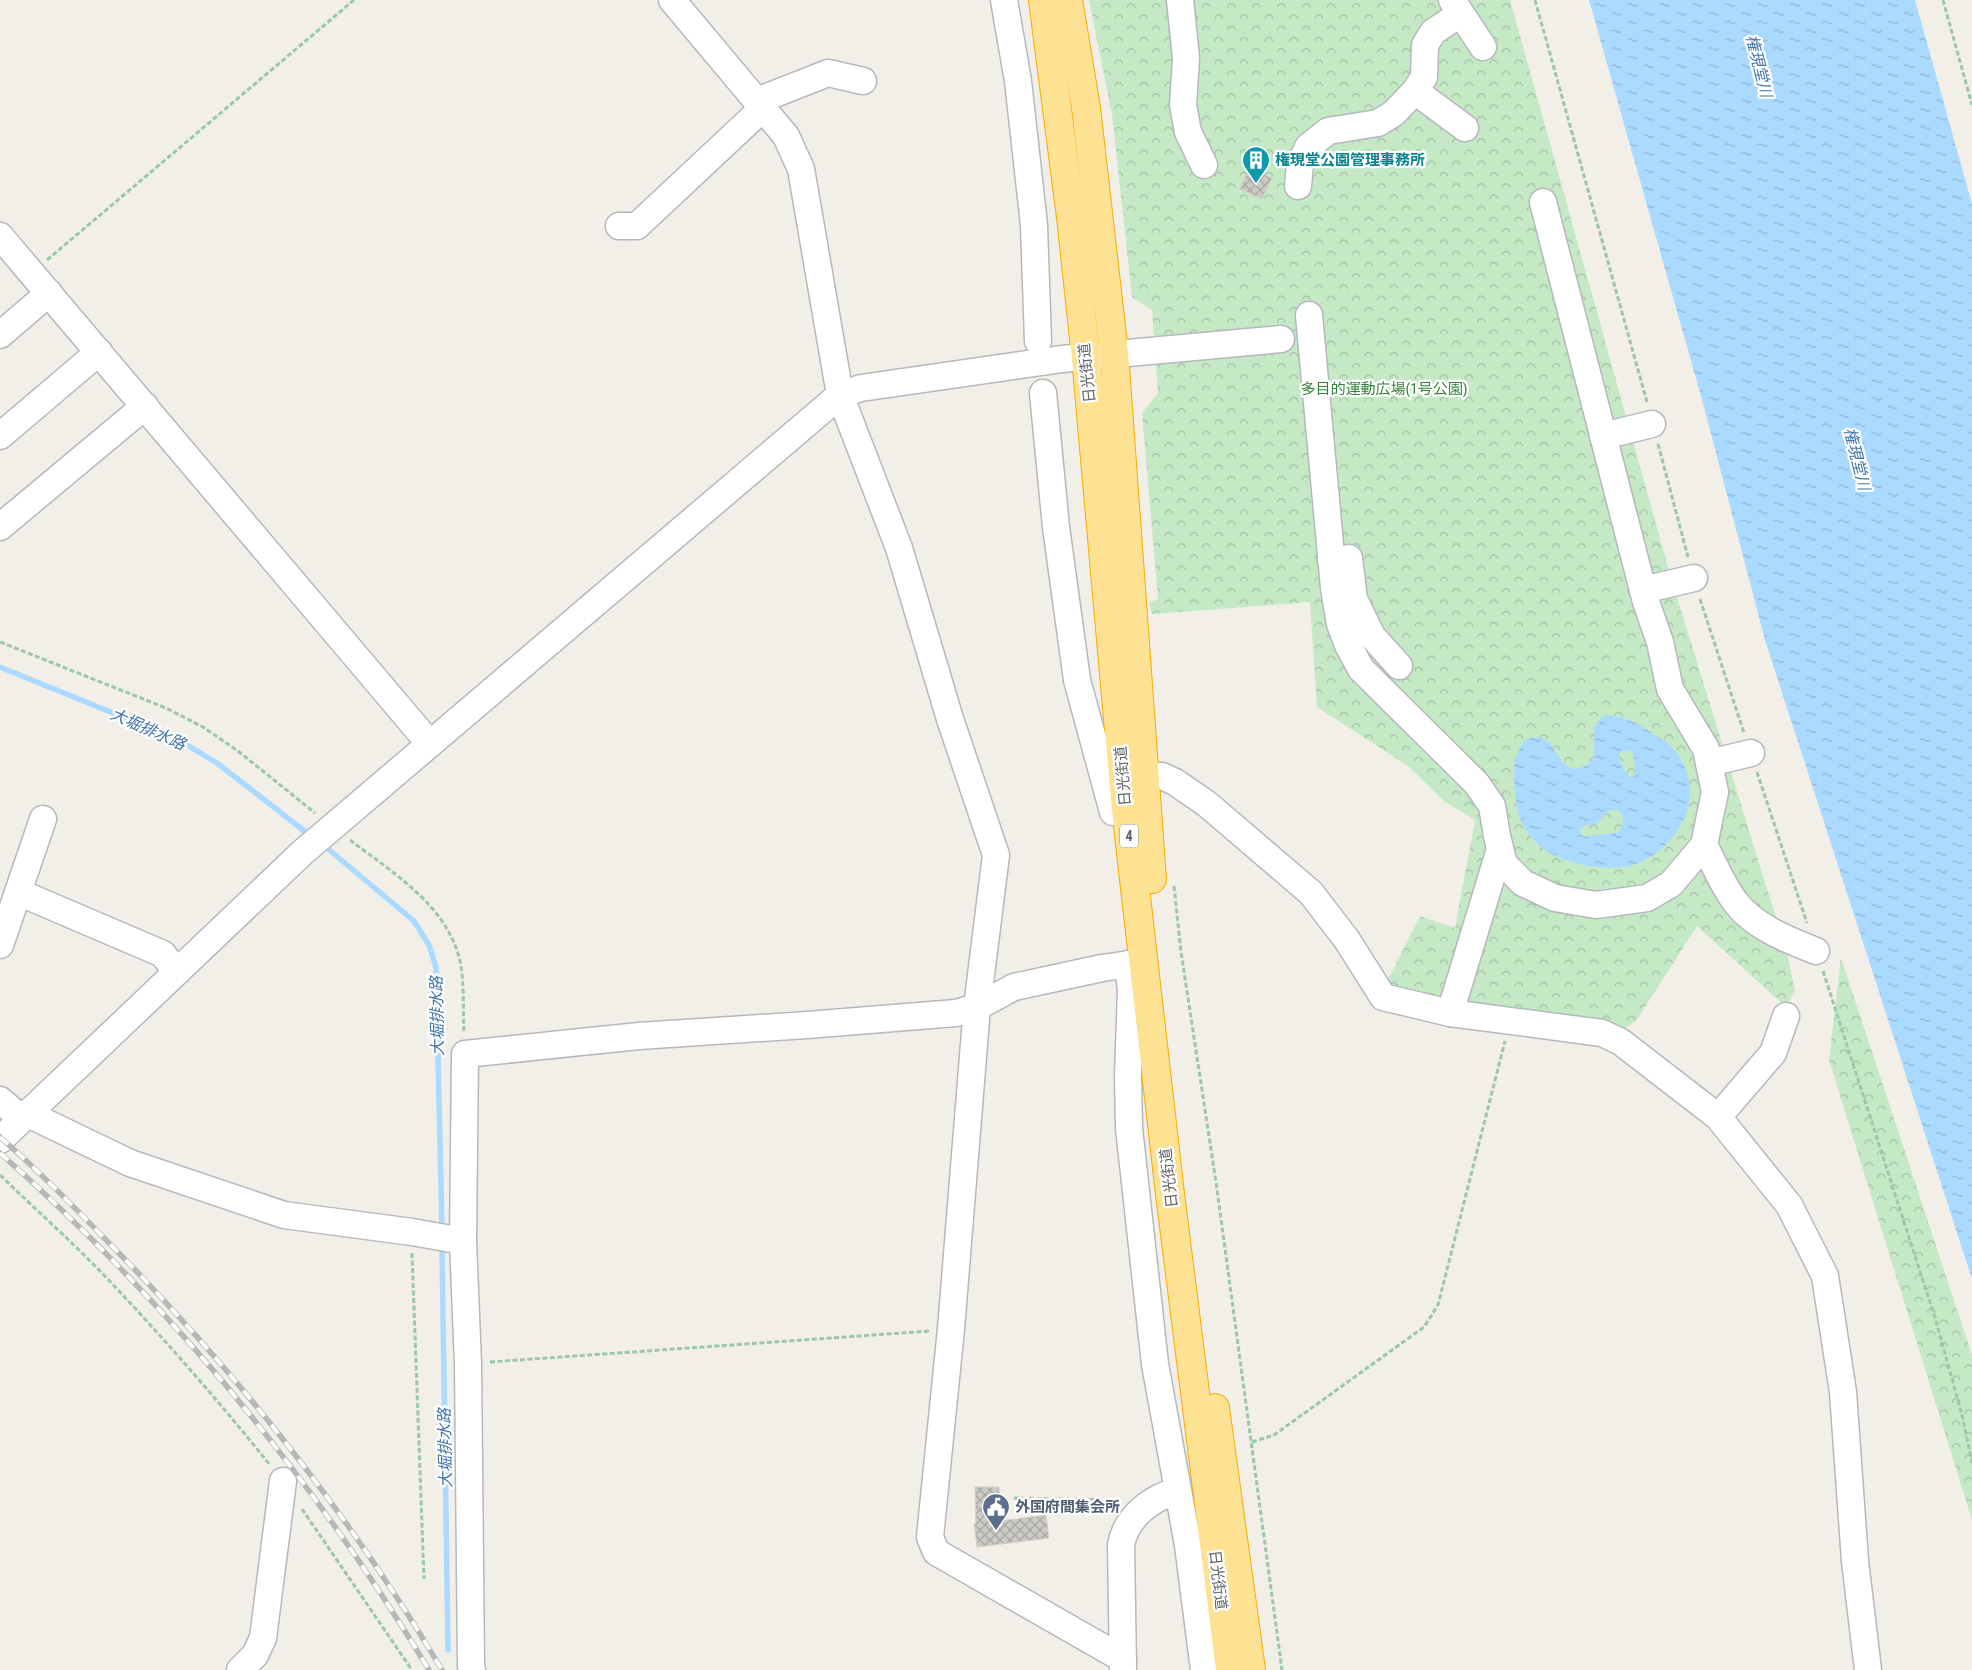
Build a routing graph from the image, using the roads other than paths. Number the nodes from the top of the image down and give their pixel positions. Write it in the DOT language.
graph roads {
  1 [pos="672,0"];
  2 [pos="1004,0"];
  3 [pos="1043,0"];
  4 [pos="1068,0"];
  5 [pos="1180,0"];
  6 [pos="1456,7"];
  7 [pos="1483,47"];
  8 [pos="863,81"];
  9 [pos="1415,91"];
  10 [pos="760,105"];
  11 [pos="1465,128"];
  12 [pos="1204,166"];
  13 [pos="1298,186"];
  14 [pos="1543,202"];
  15 [pos="619,226"];
  16 [pos="0,237"];
  17 [pos="49,293"];
  18 [pos="1309,315"];
  19 [pos="0,335"];
  20 [pos="1281,339"];
  21 [pos="1038,342"];
  22 [pos="99,352"];
  23 [pos="1114,353"];
  24 [pos="1086,357"];
  25 [pos="1043,393"];
  26 [pos="840,395"];
  27 [pos="145,406"];
  28 [pos="1652,424"];
  29 [pos="0,436"];
  30 [pos="1603,436"];
  31 [pos="0,527"];
  32 [pos="1331,561"];
  33 [pos="1694,578"];
  34 [pos="1643,590"];
  35 [pos="1399,666"];
  36 [pos="430,744"];
  37 [pos="1751,753"];
  38 [pos="1709,763"];
  39 [pos="1134,776"];
  40 [pos="1126,809"];
  41 [pos="43,820"];
  42 [pos="1704,845"];
  43 [pos="1500,850"];
  44 [pos="10,903"];
  45 [pos="0,945"];
  46 [pos="1816,950"];
  47 [pos="1136,963"];
  48 [pos="176,972"];
  49 [pos="977,1007"];
  50 [pos="1450,1013"];
  51 [pos="1786,1016"];
  52 [pos="0,1100"];
  53 [pos="24,1116"];
  54 [pos="1718,1117"];
  55 [pos="0,1140"];
  56 [pos="463,1242"];
  57 [pos="283,1481"];
  58 [pos="1178,1491"];
  59 [pos="1123,1664"];
  60 [pos="240,1670"];
  61 [pos="472,1670"];
  62 [pos="1204,1670"];
  63 [pos="1230,1670"];
  64 [pos="1250,1670"];
  65 [pos="1868,1670"];
  1 -- 10 [label="street"];
  2 -- 21 [label="street"];
  3 -- 24 [label="highway, 日光街道 / 4"];
  4 -- 23 [label="highway, 日光街道 / 4"];
  5 -- 12 [label="street"];
  6 -- 7 [label="street"];
  6 -- 9 [label="street"];
  8 -- 10 [label="street"];
  9 -- 11 [label="street"];
  9 -- 13 [label="street"];
  10 -- 15 [label="street"];
  10 -- 26 [label="street"];
  14 -- 30 [label="street"];
  16 -- 17 [label="street"];
  17 -- 19 [label="street"];
  17 -- 22 [label="street"];
  18 -- 32 [label="street"];
  20 -- 23 [label="street"];
  22 -- 27 [label="street"];
  22 -- 29 [label="street"];
  23 -- 24 [label="street"];
  23 -- 39 [label="highway, 日光街道 / 4"];
  24 -- 26 [label="street"];
  24 -- 39 [label="highway, 日光街道 / 4"];
  25 -- 40 [label="street"];
  26 -- 36 [label="street"];
  26 -- 49 [label="street"];
  27 -- 31 [label="street"];
  27 -- 36 [label="street"];
  28 -- 30 [label="street"];
  30 -- 34 [label="street"];
  32 -- 35 [label="street"];
  32 -- 43 [label="street"];
  33 -- 34 [label="street"];
  34 -- 38 [label="street"];
  36 -- 48 [label="street"];
  37 -- 38 [label="street"];
  38 -- 42 [label="street"];
  39 -- 40 [label="highway, 日光街道 / 4"];
  39 -- 50 [label="street"];
  39 -- 64 [label="highway, 日光街道 / 4"];
  40 -- 47 [label="highway, 日光街道 / 4"];
  41 -- 44 [label="street"];
  42 -- 43 [label="street"];
  42 -- 46 [label="street"];
  43 -- 50 [label="street"];
  44 -- 45 [label="street"];
  44 -- 48 [label="street"];
  47 -- 49 [label="street"];
  47 -- 58 [label="street"];
  47 -- 63 [label="highway, 日光街道 / 4"];
  48 -- 53 [label="street"];
  49 -- 56 [label="street"];
  49 -- 59 [label="street"];
  50 -- 54 [label="street"];
  51 -- 54 [label="street"];
  52 -- 53 [label="street"];
  53 -- 55 [label="street"];
  53 -- 56 [label="street"];
  54 -- 65 [label="street"];
  56 -- 61 [label="street"];
  57 -- 60 [label="street"];
  58 -- 59 [label="street"];
  58 -- 62 [label="street"];
}
